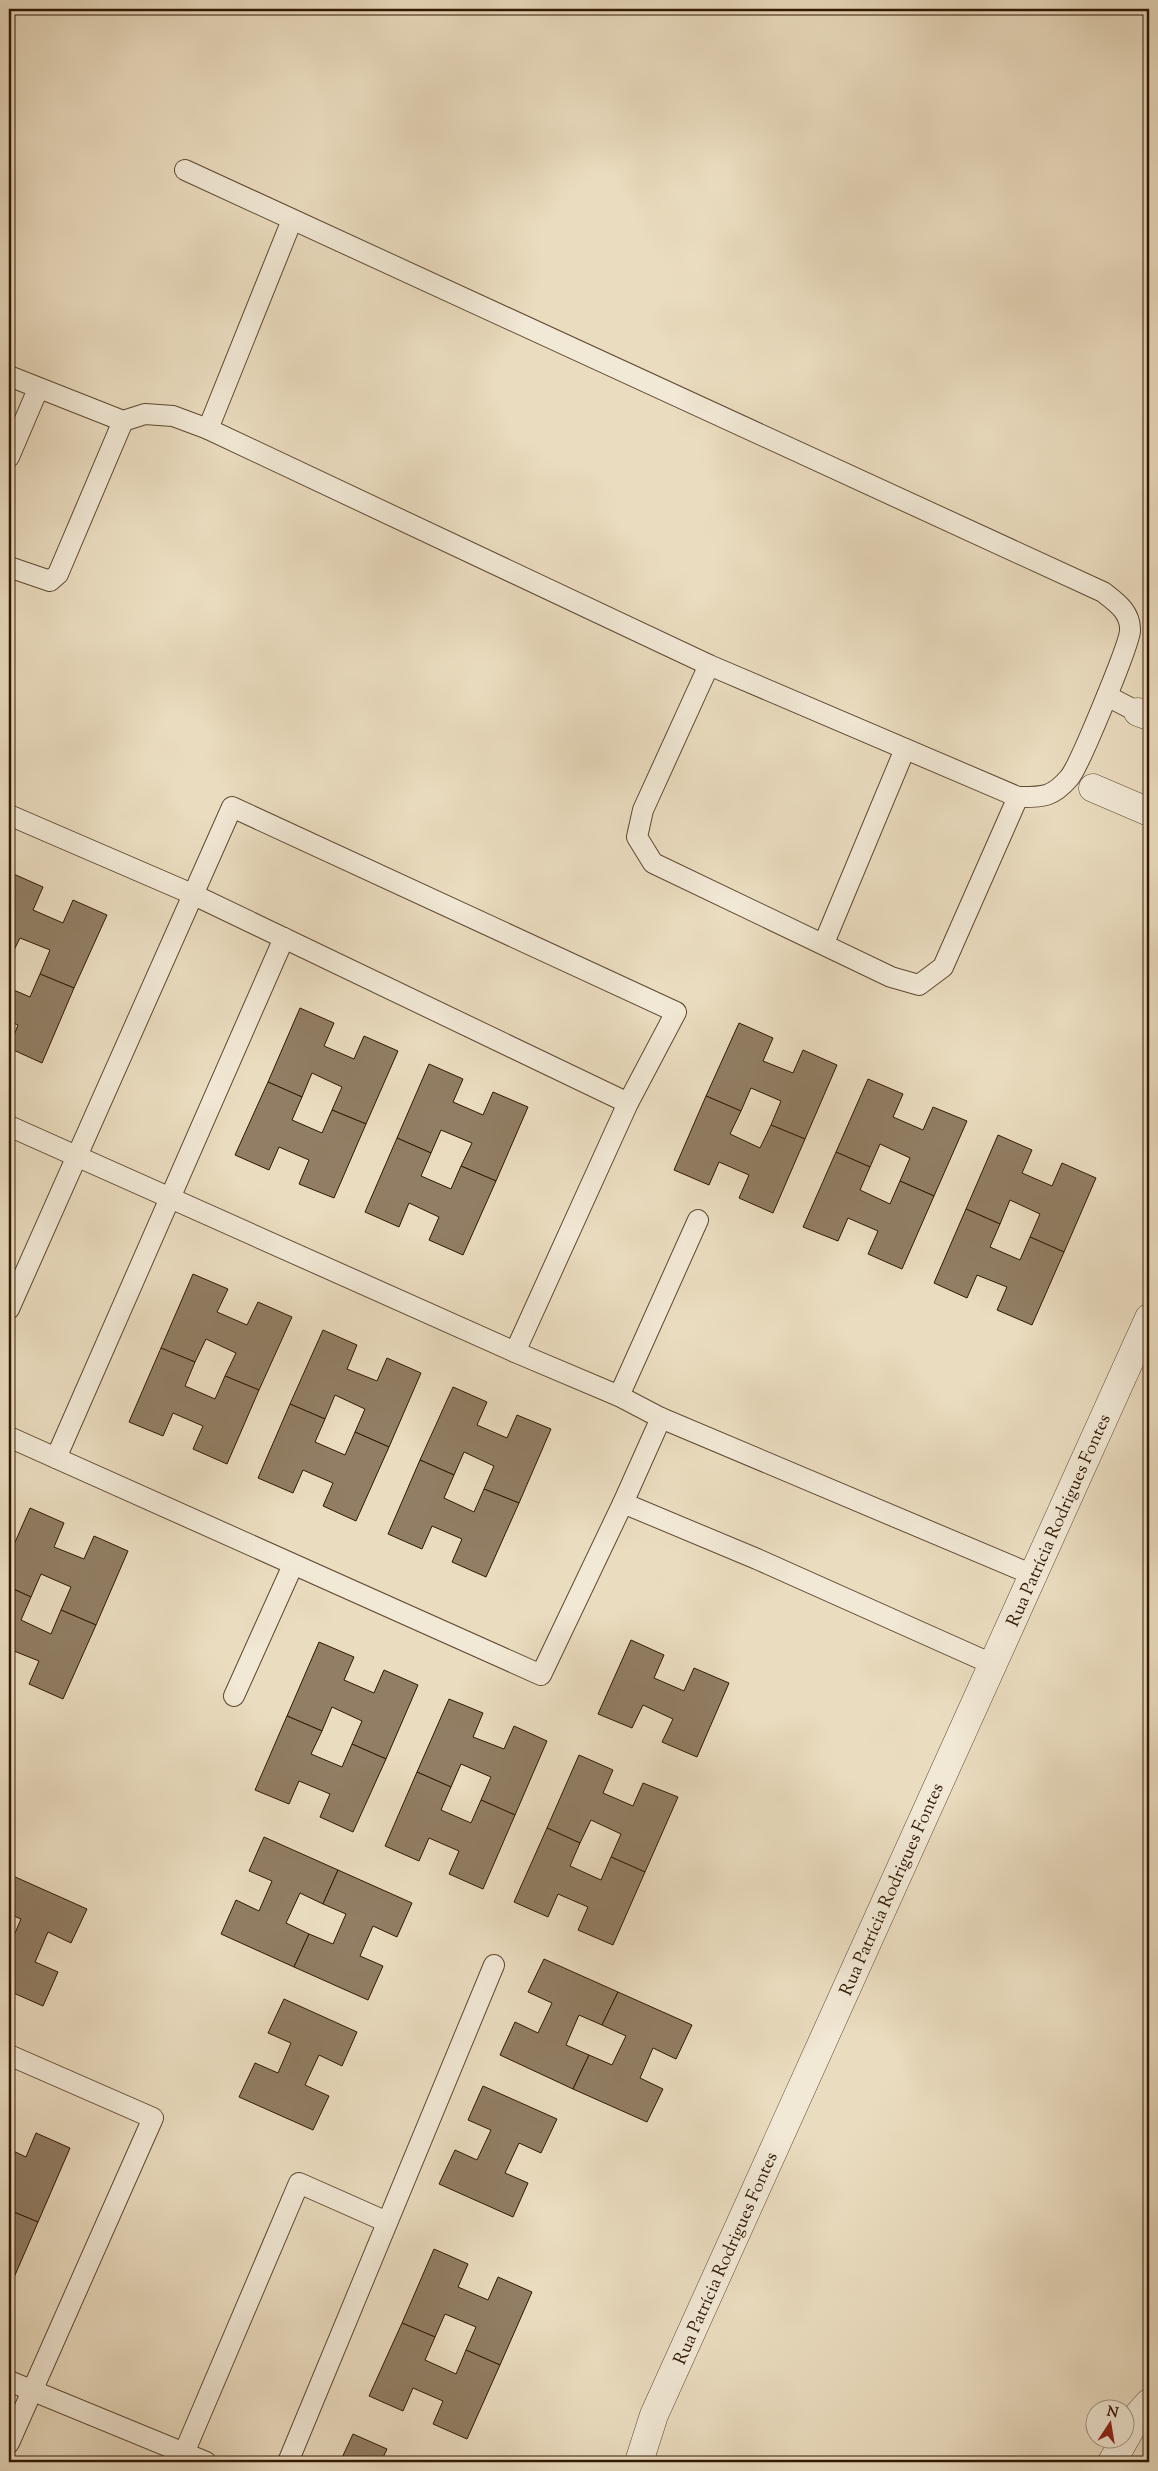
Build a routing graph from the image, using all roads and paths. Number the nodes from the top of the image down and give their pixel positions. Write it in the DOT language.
graph roads {
  1 [pos="185,170"];
  2 [pos="292,220"];
  3 [pos="9,376"];
  4 [pos="38,389"];
  5 [pos="123,421"];
  6 [pos="208,429"];
  7 [pos="9,457"];
  8 [pos="9,567"];
  9 [pos="709,665"];
  10 [pos="1107,696"];
  11 [pos="1144,714"];
  12 [pos="905,749"];
  13 [pos="1081,783"];
  14 [pos="1018,797"];
  15 [pos="1149,812"];
  16 [pos="9,814"];
  17 [pos="192,894"];
  18 [pos="284,938"];
  19 [pos="824,943"];
  20 [pos="628,1103"];
  21 [pos="9,1126"];
  22 [pos="76,1154"];
  23 [pos="170,1197"];
  24 [pos="698,1220"];
  25 [pos="9,1308"];
  26 [pos="1149,1318"];
  27 [pos="514,1352"];
  28 [pos="619,1396"];
  29 [pos="661,1418"];
  30 [pos="9,1437"];
  31 [pos="56,1458"];
  32 [pos="623,1503"];
  33 [pos="293,1565"];
  34 [pos="1033,1575"];
  35 [pos="992,1664"];
  36 [pos="234,1696"];
  37 [pos="494,1965"];
  38 [pos="9,2056"];
  39 [pos="387,2222"];
  40 [pos="9,2381"];
  41 [pos="32,2392"];
  42 [pos="1146,2412"];
  43 [pos="9,2443"];
  44 [pos="184,2453"];
  45 [pos="206,2462"];
  46 [pos="288,2462"];
  47 [pos="639,2462"];
  48 [pos="1112,2462"];
  1 -- 2 [label="lane"];
  2 -- 6 [label="lane"];
  2 -- 10 [label="lane"];
  3 -- 4 [label="lane"];
  4 -- 5 [label="lane"];
  4 -- 7 [label="lane"];
  5 -- 6 [label="lane"];
  5 -- 8 [label="lane"];
  6 -- 9 [label="lane"];
  9 -- 12 [label="lane"];
  9 -- 19 [label="lane"];
  10 -- 11 [label="lane"];
  10 -- 13 [label="lane"];
  12 -- 14 [label="lane"];
  12 -- 19 [label="lane"];
  13 -- 14 [label="lane"];
  13 -- 15 [label="street"];
  14 -- 19 [label="lane"];
  16 -- 17 [label="lane"];
  17 -- 18 [label="lane"];
  17 -- 20 [label="lane"];
  17 -- 22 [label="lane"];
  18 -- 20 [label="lane"];
  18 -- 23 [label="lane"];
  20 -- 27 [label="lane"];
  21 -- 22 [label="lane"];
  22 -- 23 [label="lane"];
  22 -- 25 [label="lane"];
  23 -- 27 [label="lane"];
  23 -- 31 [label="lane"];
  24 -- 28 [label="lane"];
  26 -- 34 [label="street, Rua Patrícia Rodrigues Fontes"];
  27 -- 28 [label="lane"];
  28 -- 29 [label="lane"];
  29 -- 32 [label="lane"];
  29 -- 34 [label="lane"];
  30 -- 31 [label="lane"];
  31 -- 33 [label="lane"];
  32 -- 33 [label="lane"];
  32 -- 35 [label="lane"];
  33 -- 36 [label="lane"];
  34 -- 35 [label="street, Rua Patrícia Rodrigues Fontes"];
  35 -- 47 [label="street, Rua Patrícia Rodrigues Fontes"];
  37 -- 39 [label="lane"];
  38 -- 41 [label="lane"];
  39 -- 44 [label="lane"];
  39 -- 46 [label="lane"];
  40 -- 41 [label="lane"];
  41 -- 43 [label="lane"];
  41 -- 44 [label="lane"];
  42 -- 48 [label="street"];
  44 -- 45 [label="lane"];
}
